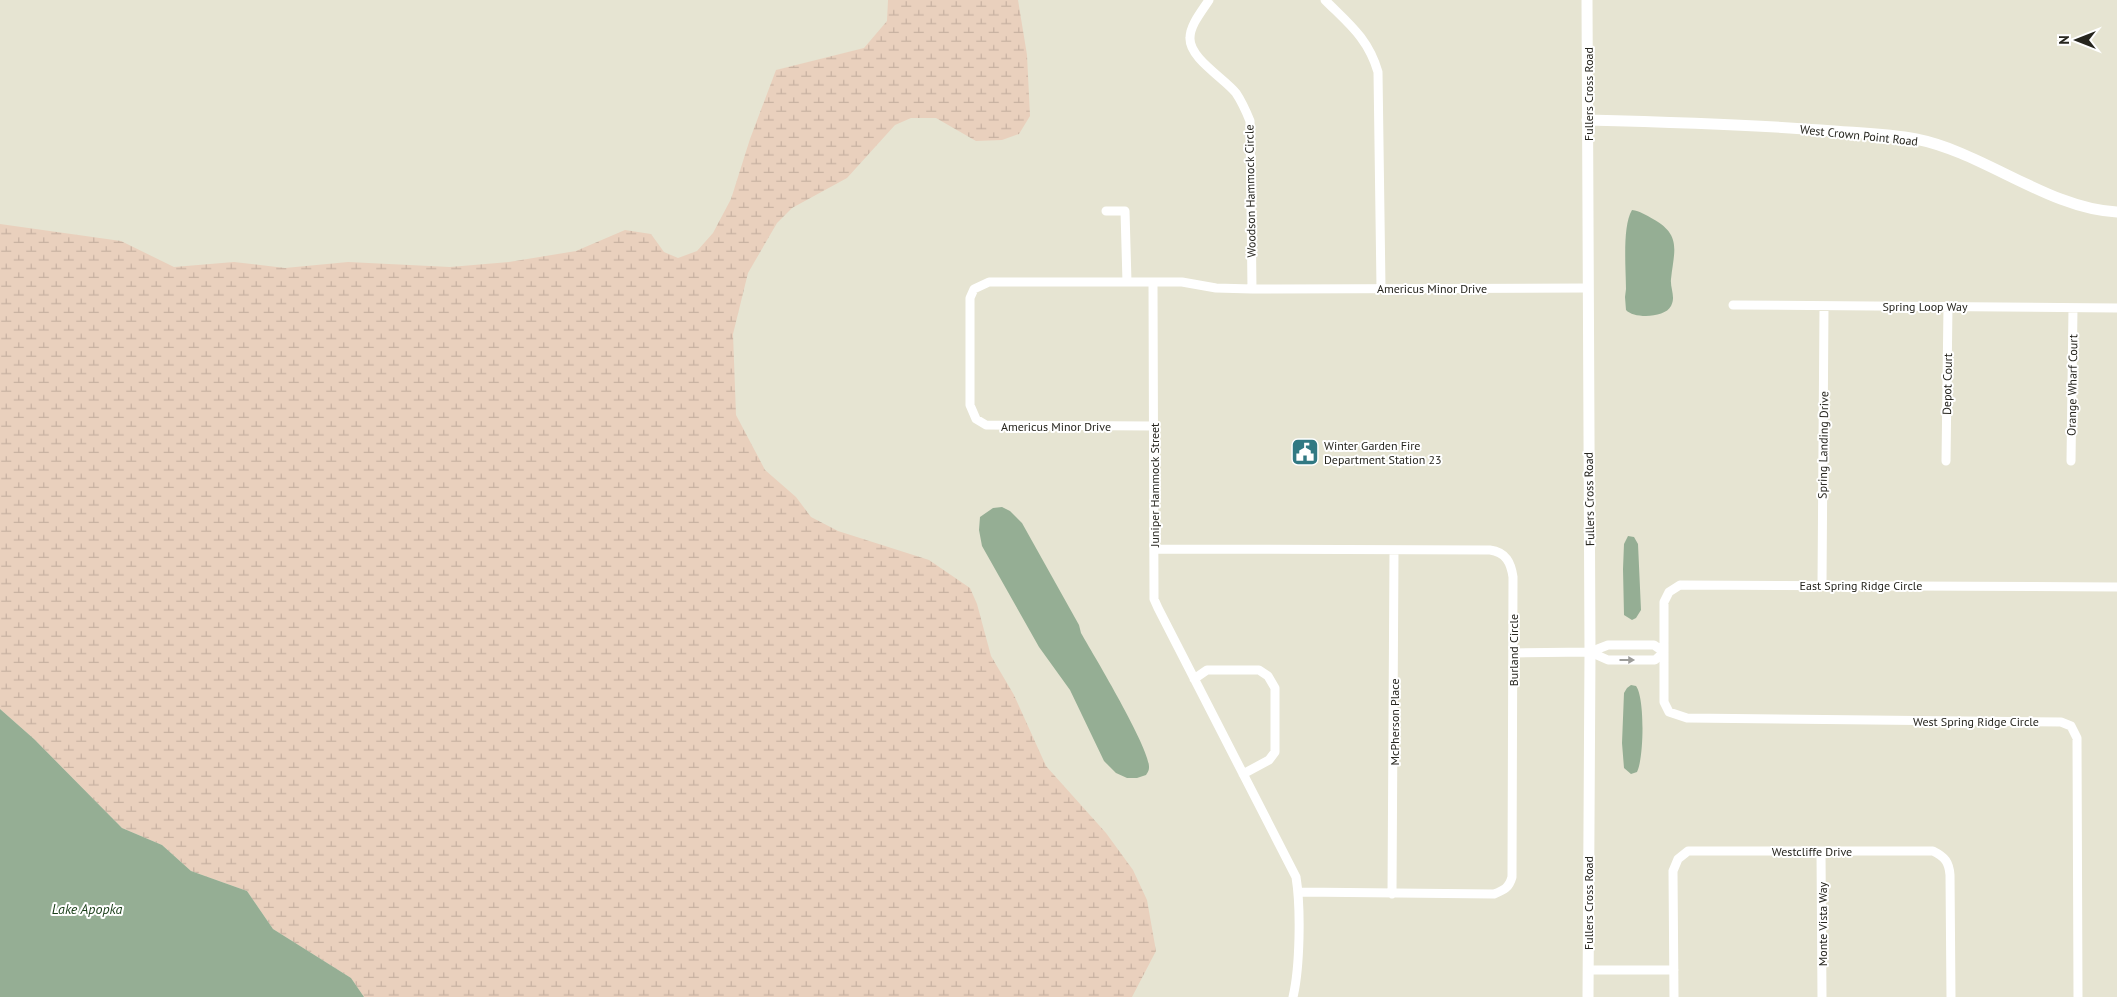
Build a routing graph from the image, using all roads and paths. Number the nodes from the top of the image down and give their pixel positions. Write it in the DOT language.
graph roads {
  1 [pos="1208,0"];
  2 [pos="1325,0"];
  3 [pos="1587,0"];
  4 [pos="1588,120"];
  5 [pos="1106,211"];
  6 [pos="2117,212"];
  7 [pos="1127,282"];
  8 [pos="1153,282"];
  9 [pos="1381,288"];
  10 [pos="1588,288"];
  11 [pos="1252,289"];
  12 [pos="1733,305"];
  13 [pos="1824,306"];
  14 [pos="1948,306"];
  15 [pos="2073,308"];
  16 [pos="2117,308"];
  17 [pos="1153,426"];
  18 [pos="1946,461"];
  19 [pos="2071,462"];
  20 [pos="1154,549"];
  21 [pos="1394,550"];
  22 [pos="1822,585"];
  23 [pos="2117,587"];
  24 [pos="1590,652"];
  25 [pos="1664,652"];
  26 [pos="1513,653"];
  27 [pos="1194,678"];
  28 [pos="1244,774"];
  29 [pos="1821,851"];
  30 [pos="1299,892"];
  31 [pos="1392,894"];
  32 [pos="1588,970"];
  33 [pos="1674,970"];
  34 [pos="1293,997"];
  35 [pos="1588,997"];
  36 [pos="1674,997"];
  37 [pos="1822,997"];
  38 [pos="1951,997"];
  39 [pos="2078,997"];
  1 -- 11 [label="street, Woodson Hammock Circle"];
  2 -- 9 [label="street"];
  3 -- 4 [label="street, Fullers Cross Road"];
  4 -- 6 [label="street, West Crown Point Road"];
  4 -- 10 [label="street, Fullers Cross Road"];
  5 -- 7 [label="street"];
  7 -- 8 [label="street, Americus Minor Drive"];
  7 -- 17 [label="street, Americus Minor Drive"];
  8 -- 11 [label="street, Americus Minor Drive"];
  8 -- 17 [label="street, Juniper Hammock Street"];
  9 -- 10 [label="street, Americus Minor Drive"];
  9 -- 11 [label="street, Americus Minor Drive"];
  10 -- 24 [label="street, Fullers Cross Road"];
  12 -- 13 [label="street, Spring Loop Way"];
  13 -- 14 [label="street, Spring Loop Way"];
  13 -- 22 [label="street, Spring Landing Drive"];
  14 -- 15 [label="street, Spring Loop Way"];
  14 -- 18 [label="street, Depot Court"];
  15 -- 16 [label="street, Spring Loop Way"];
  15 -- 19 [label="street, Orange Wharf Court"];
  17 -- 20 [label="street, Juniper Hammock Street"];
  20 -- 21 [label="street, Burland Circle"];
  20 -- 27 [label="street, Juniper Hammock Street"];
  21 -- 26 [label="street, Burland Circle"];
  21 -- 31 [label="street, McPherson Place"];
  22 -- 23 [label="street, East Spring Ridge Circle"];
  22 -- 25 [label="street, East Spring Ridge Circle"];
  24 -- 25 [label="street"];
  24 -- 25 [label="street, one-way"];
  24 -- 26 [label="street"];
  24 -- 32 [label="street, Fullers Cross Road"];
  25 -- 39 [label="street, West Spring Ridge Circle"];
  26 -- 31 [label="street, Burland Circle"];
  27 -- 28 [label="street, Juniper Hammock Street"];
  27 -- 28 [label="street"];
  28 -- 30 [label="street, Juniper Hammock Street"];
  29 -- 33 [label="street, Westcliffe Drive"];
  29 -- 37 [label="street, Monte Vista Way"];
  29 -- 38 [label="street, Westcliffe Drive"];
  30 -- 31 [label="street, Burland Circle"];
  30 -- 34 [label="street, Juniper Hammock Street"];
  32 -- 33 [label="street"];
  32 -- 35 [label="street, Fullers Cross Road"];
  33 -- 36 [label="street, Westcliffe Drive"];
}
